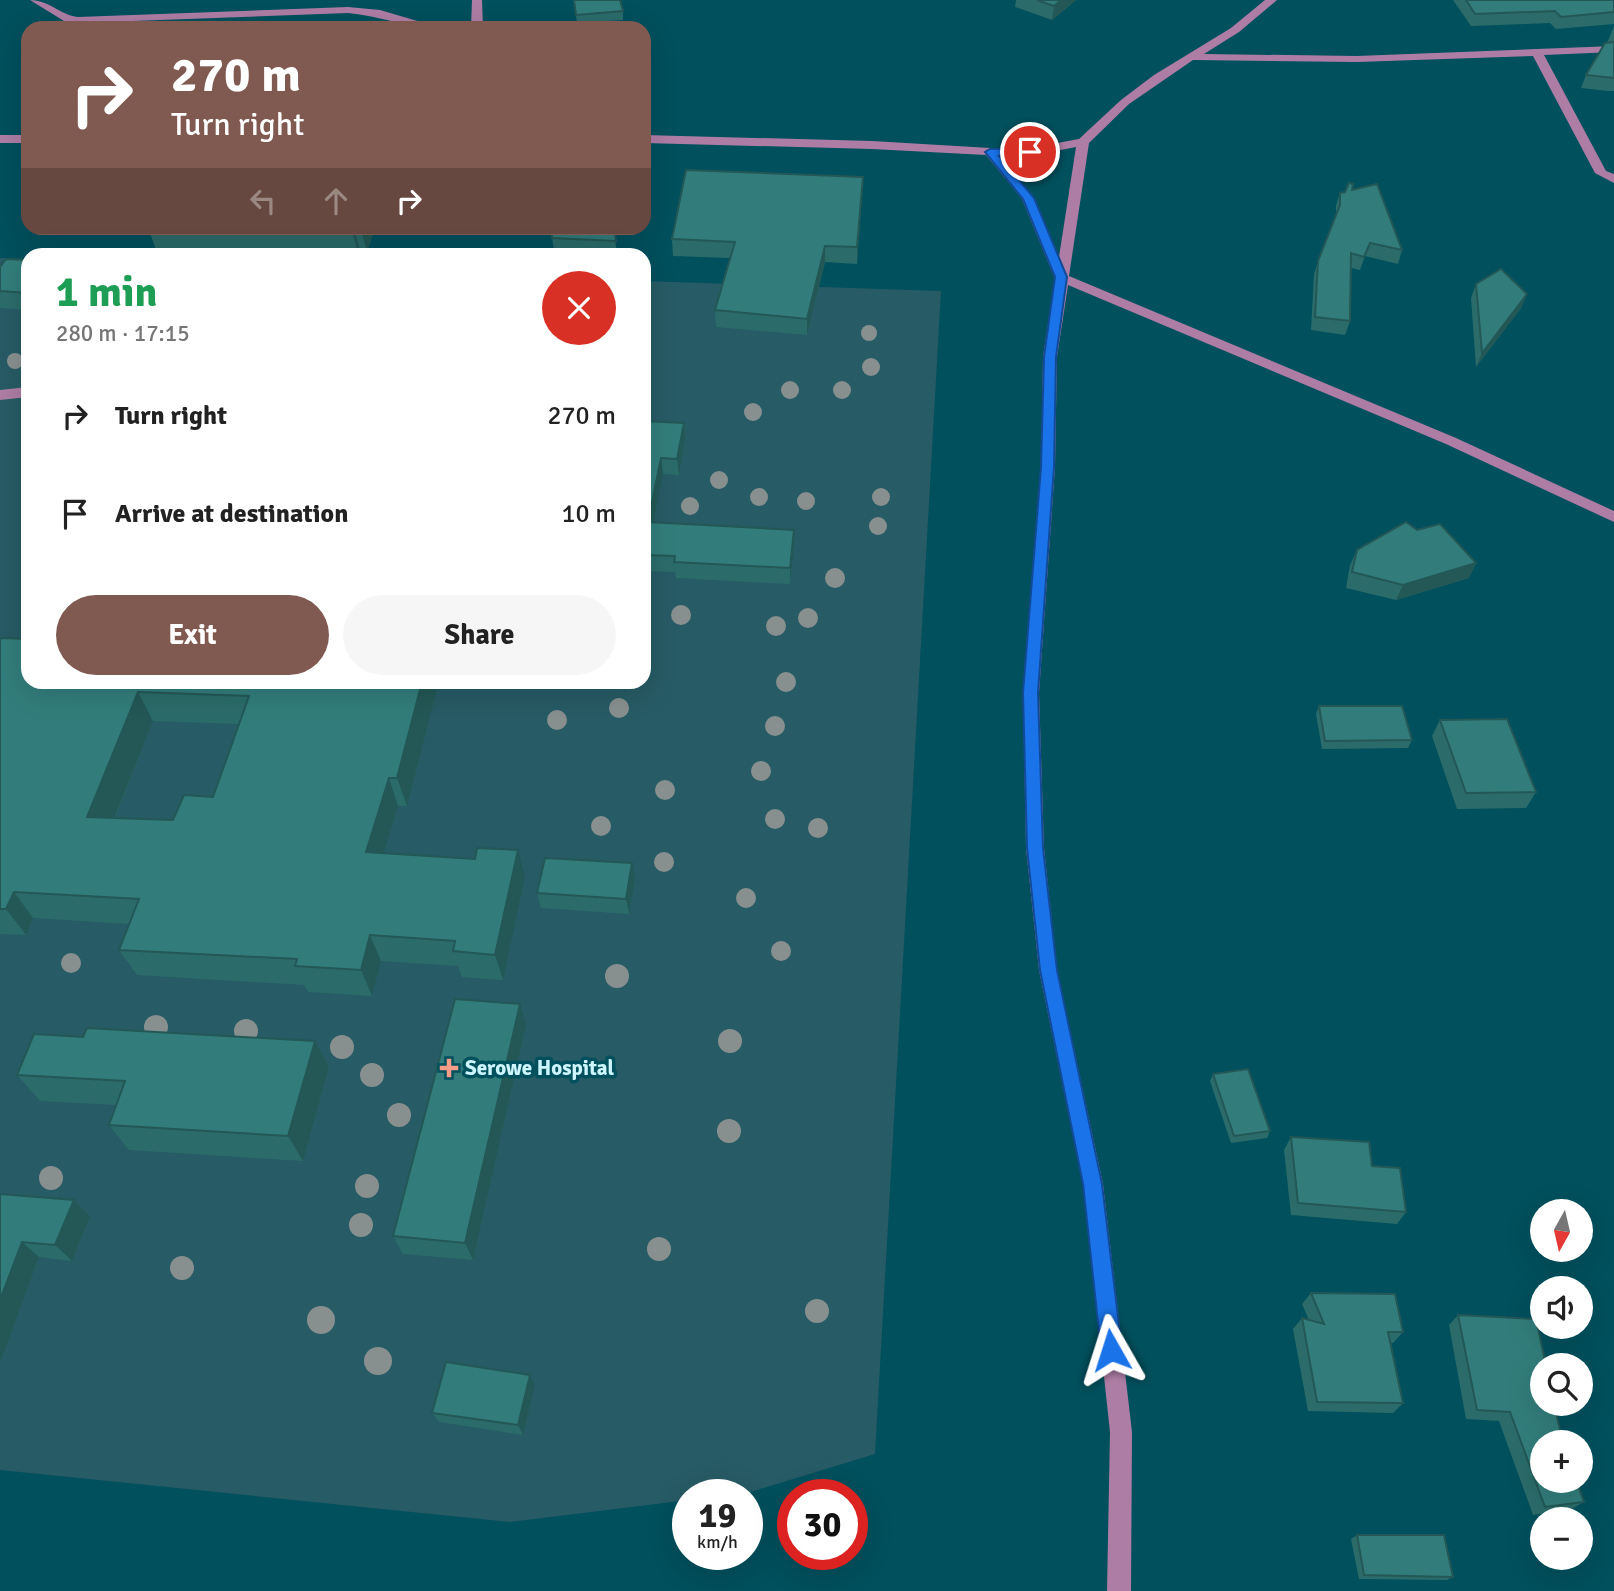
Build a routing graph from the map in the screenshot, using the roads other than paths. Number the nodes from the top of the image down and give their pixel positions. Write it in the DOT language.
graph roads {
  1 [pos="35,0"];
  2 [pos="477,0"];
  3 [pos="1272,0"];
  4 [pos="409,21"];
  5 [pos="477,21"];
  6 [pos="1614,49"];
  7 [pos="1537,52"];
  8 [pos="1187,57"];
  9 [pos="0,139"];
  10 [pos="21,139"];
  11 [pos="651,139"];
  12 [pos="1083,142"];
  13 [pos="990,152"];
  14 [pos="1614,180"];
  15 [pos="1061,277"];
  16 [pos="21,393"];
  17 [pos="0,395"];
  18 [pos="1614,517"];
  19 [pos="1119,1591"];
  1 -- 4 [label="street"];
  2 -- 5 [label="street"];
  3 -- 8 [label="street"];
  6 -- 7 [label="street"];
  7 -- 8 [label="street"];
  7 -- 14 [label="street"];
  8 -- 12 [label="street"];
  9 -- 10 [label="street"];
  11 -- 13 [label="street"];
  12 -- 13 [label="street"];
  12 -- 15 [label="street"];
  13 -- 15 [label="street"];
  15 -- 18 [label="street"];
  15 -- 19 [label="street"];
  16 -- 17 [label="street"];
}
